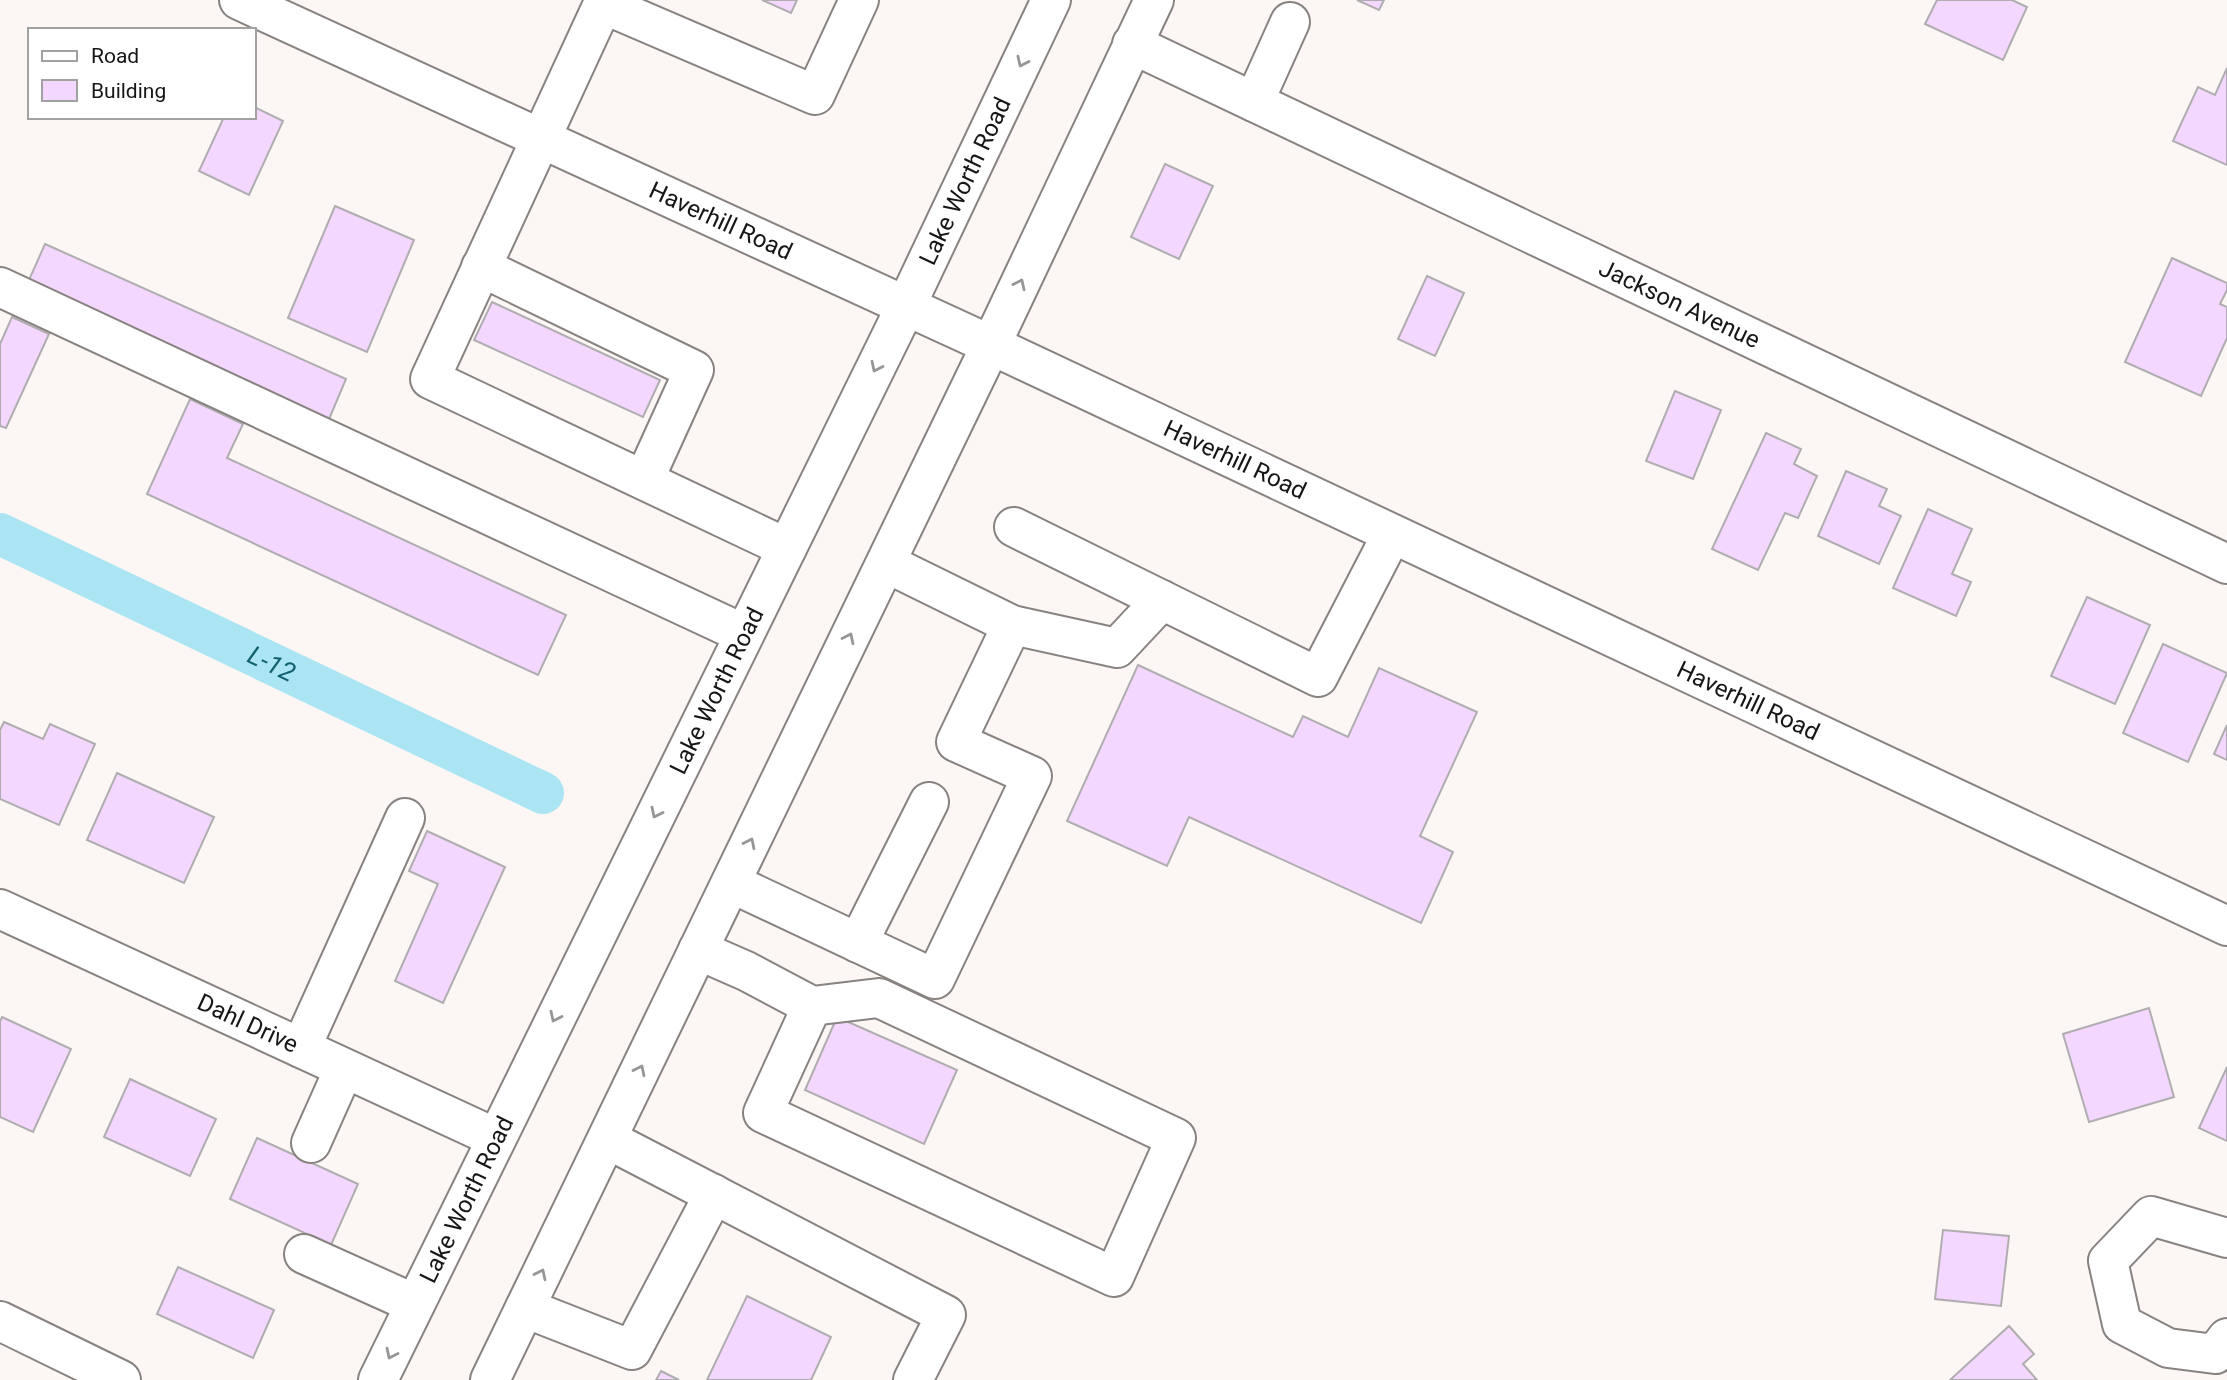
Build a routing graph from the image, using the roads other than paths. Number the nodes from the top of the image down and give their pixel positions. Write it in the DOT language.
graph roads {
  1 [pos="239,0"];
  2 [pos="859,0"];
  3 [pos="1051,0"];
  4 [pos="1154,0"];
  5 [pos="279,8"];
  6 [pos="1290,22"];
  7 [pos="1132,44"];
  8 [pos="1254,102"];
  9 [pos="540,138"];
  10 [pos="481,267"];
  11 [pos="0,287"];
  12 [pos="906,306"];
  13 [pos="991,345"];
  14 [pos="644,480"];
  15 [pos="1014,527"];
  16 [pos="1392,534"];
  17 [pos="787,548"];
  18 [pos="886,564"];
  19 [pos="2227,564"];
  20 [pos="1162,600"];
  21 [pos="1012,625"];
  22 [pos="744,634"];
  23 [pos="929,802"];
  24 [pos="405,818"];
  25 [pos="731,883"];
  26 [pos="0,909"];
  27 [pos="2227,926"];
  28 [pos="858,943"];
  29 [pos="698,950"];
  30 [pos="812,1006"];
  31 [pos="301,1048"];
  32 [pos="344,1069"];
  33 [pos="496,1138"];
  34 [pos="607,1139"];
  35 [pos="311,1143"];
  36 [pos="714,1194"];
  37 [pos="2224,1236"];
  38 [pos="304,1254"];
  39 [pos="415,1304"];
  40 [pos="525,1308"];
  41 [pos="0,1321"];
  42 [pos="2227,1338"];
  43 [pos="121,1380"];
  44 [pos="378,1380"];
  45 [pos="490,1380"];
  46 [pos="912,1380"];
  1 -- 5 [label="street, Haverhill Road"];
  2 -- 9 [label="street"];
  3 -- 12 [label="street, Lake Worth Road, one-way"];
  4 -- 7 [label="street"];
  5 -- 9 [label="street, Haverhill Road"];
  6 -- 8 [label="street"];
  7 -- 8 [label="street, Jackson Avenue"];
  13 -- 7 [label="street, one-way"];
  8 -- 19 [label="street, Jackson Avenue"];
  9 -- 10 [label="street"];
  9 -- 12 [label="street, Haverhill Road"];
  10 -- 14 [label="street"];
  10 -- 14 [label="street"];
  11 -- 22 [label="street"];
  12 -- 13 [label="street, Haverhill Road"];
  12 -- 17 [label="street, Lake Worth Road, one-way"];
  13 -- 16 [label="street, Haverhill Road"];
  13 -- 18 [label="street"];
  14 -- 17 [label="street"];
  15 -- 20 [label="street"];
  16 -- 20 [label="street"];
  16 -- 27 [label="street, Haverhill Road"];
  17 -- 22 [label="street, Lake Worth Road"];
  18 -- 21 [label="street"];
  25 -- 18 [label="street, one-way"];
  20 -- 21 [label="street"];
  21 -- 28 [label="street"];
  22 -- 33 [label="street, Lake Worth Road, one-way"];
  23 -- 28 [label="street"];
  24 -- 31 [label="street"];
  25 -- 28 [label="street"];
  25 -- 29 [label="street"];
  26 -- 31 [label="street, Dahl Drive"];
  29 -- 30 [label="street"];
  34 -- 29 [label="street, one-way"];
  30 -- 30 [label="street"];
  31 -- 32 [label="street, Dahl Drive"];
  32 -- 33 [label="street, Dahl Drive"];
  32 -- 35 [label="street"];
  33 -- 39 [label="street, Lake Worth Road"];
  34 -- 36 [label="street"];
  40 -- 34 [label="street, one-way"];
  36 -- 40 [label="street"];
  36 -- 46 [label="street"];
  37 -- 42 [label="street"];
  38 -- 39 [label="street"];
  39 -- 44 [label="street, Lake Worth Road, one-way"];
  40 -- 45 [label="street"];
  41 -- 43 [label="street"];
}
